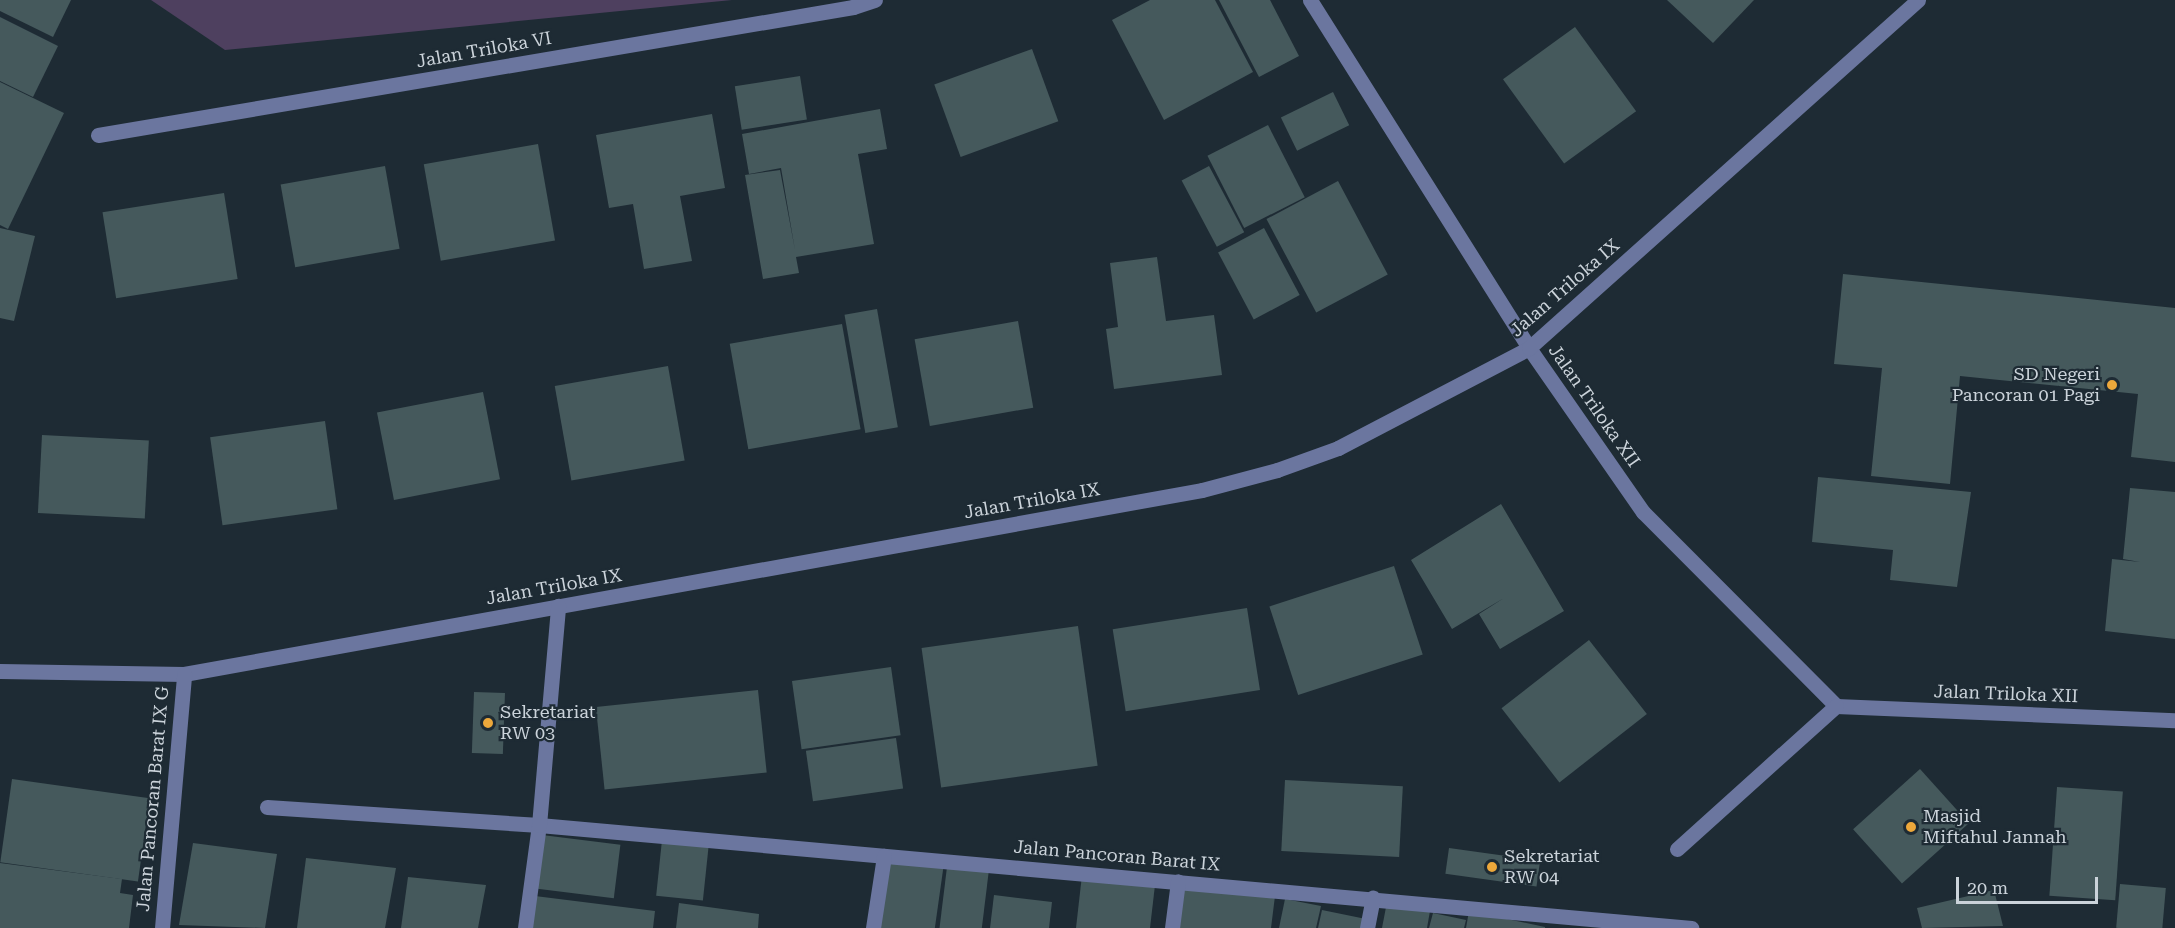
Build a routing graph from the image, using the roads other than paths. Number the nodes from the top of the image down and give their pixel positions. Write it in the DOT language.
graph roads {
  1 [pos="875,0"];
  2 [pos="1310,0"];
  3 [pos="1918,0"];
  4 [pos="98,135"];
  5 [pos="1529,348"];
  6 [pos="558,606"];
  7 [pos="0,671"];
  8 [pos="184,674"];
  9 [pos="1836,706"];
  10 [pos="2175,720"];
  11 [pos="267,807"];
  12 [pos="539,825"];
  13 [pos="1677,849"];
  14 [pos="884,856"];
  15 [pos="1178,881"];
  16 [pos="1373,898"];
  17 [pos="162,928"];
  18 [pos="525,928"];
  19 [pos="873,928"];
  20 [pos="1172,928"];
  21 [pos="1367,928"];
  22 [pos="1685,928"];
  1 -- 4 [label="street, Jalan Triloka VI"];
  2 -- 5 [label="street, Jalan Triloka XII"];
  3 -- 5 [label="street, Jalan Triloka IX"];
  5 -- 6 [label="street, Jalan Triloka IX"];
  5 -- 9 [label="street, Jalan Triloka XII"];
  6 -- 8 [label="street, Jalan Triloka IX"];
  6 -- 12 [label="street"];
  7 -- 8 [label="street, Jalan Triloka IX"];
  8 -- 17 [label="street, Jalan Pancoran Barat IX G"];
  9 -- 10 [label="street, Jalan Triloka XII"];
  9 -- 13 [label="street"];
  11 -- 12 [label="street, Jalan Pancoran Barat IX"];
  12 -- 14 [label="street, Jalan Pancoran Barat IX"];
  12 -- 18 [label="street"];
  14 -- 15 [label="street, Jalan Pancoran Barat IX"];
  14 -- 19 [label="street"];
  15 -- 16 [label="street, Jalan Pancoran Barat IX"];
  15 -- 20 [label="street"];
  16 -- 21 [label="street"];
  16 -- 22 [label="street, Jalan Pancoran Barat IX"];
}
